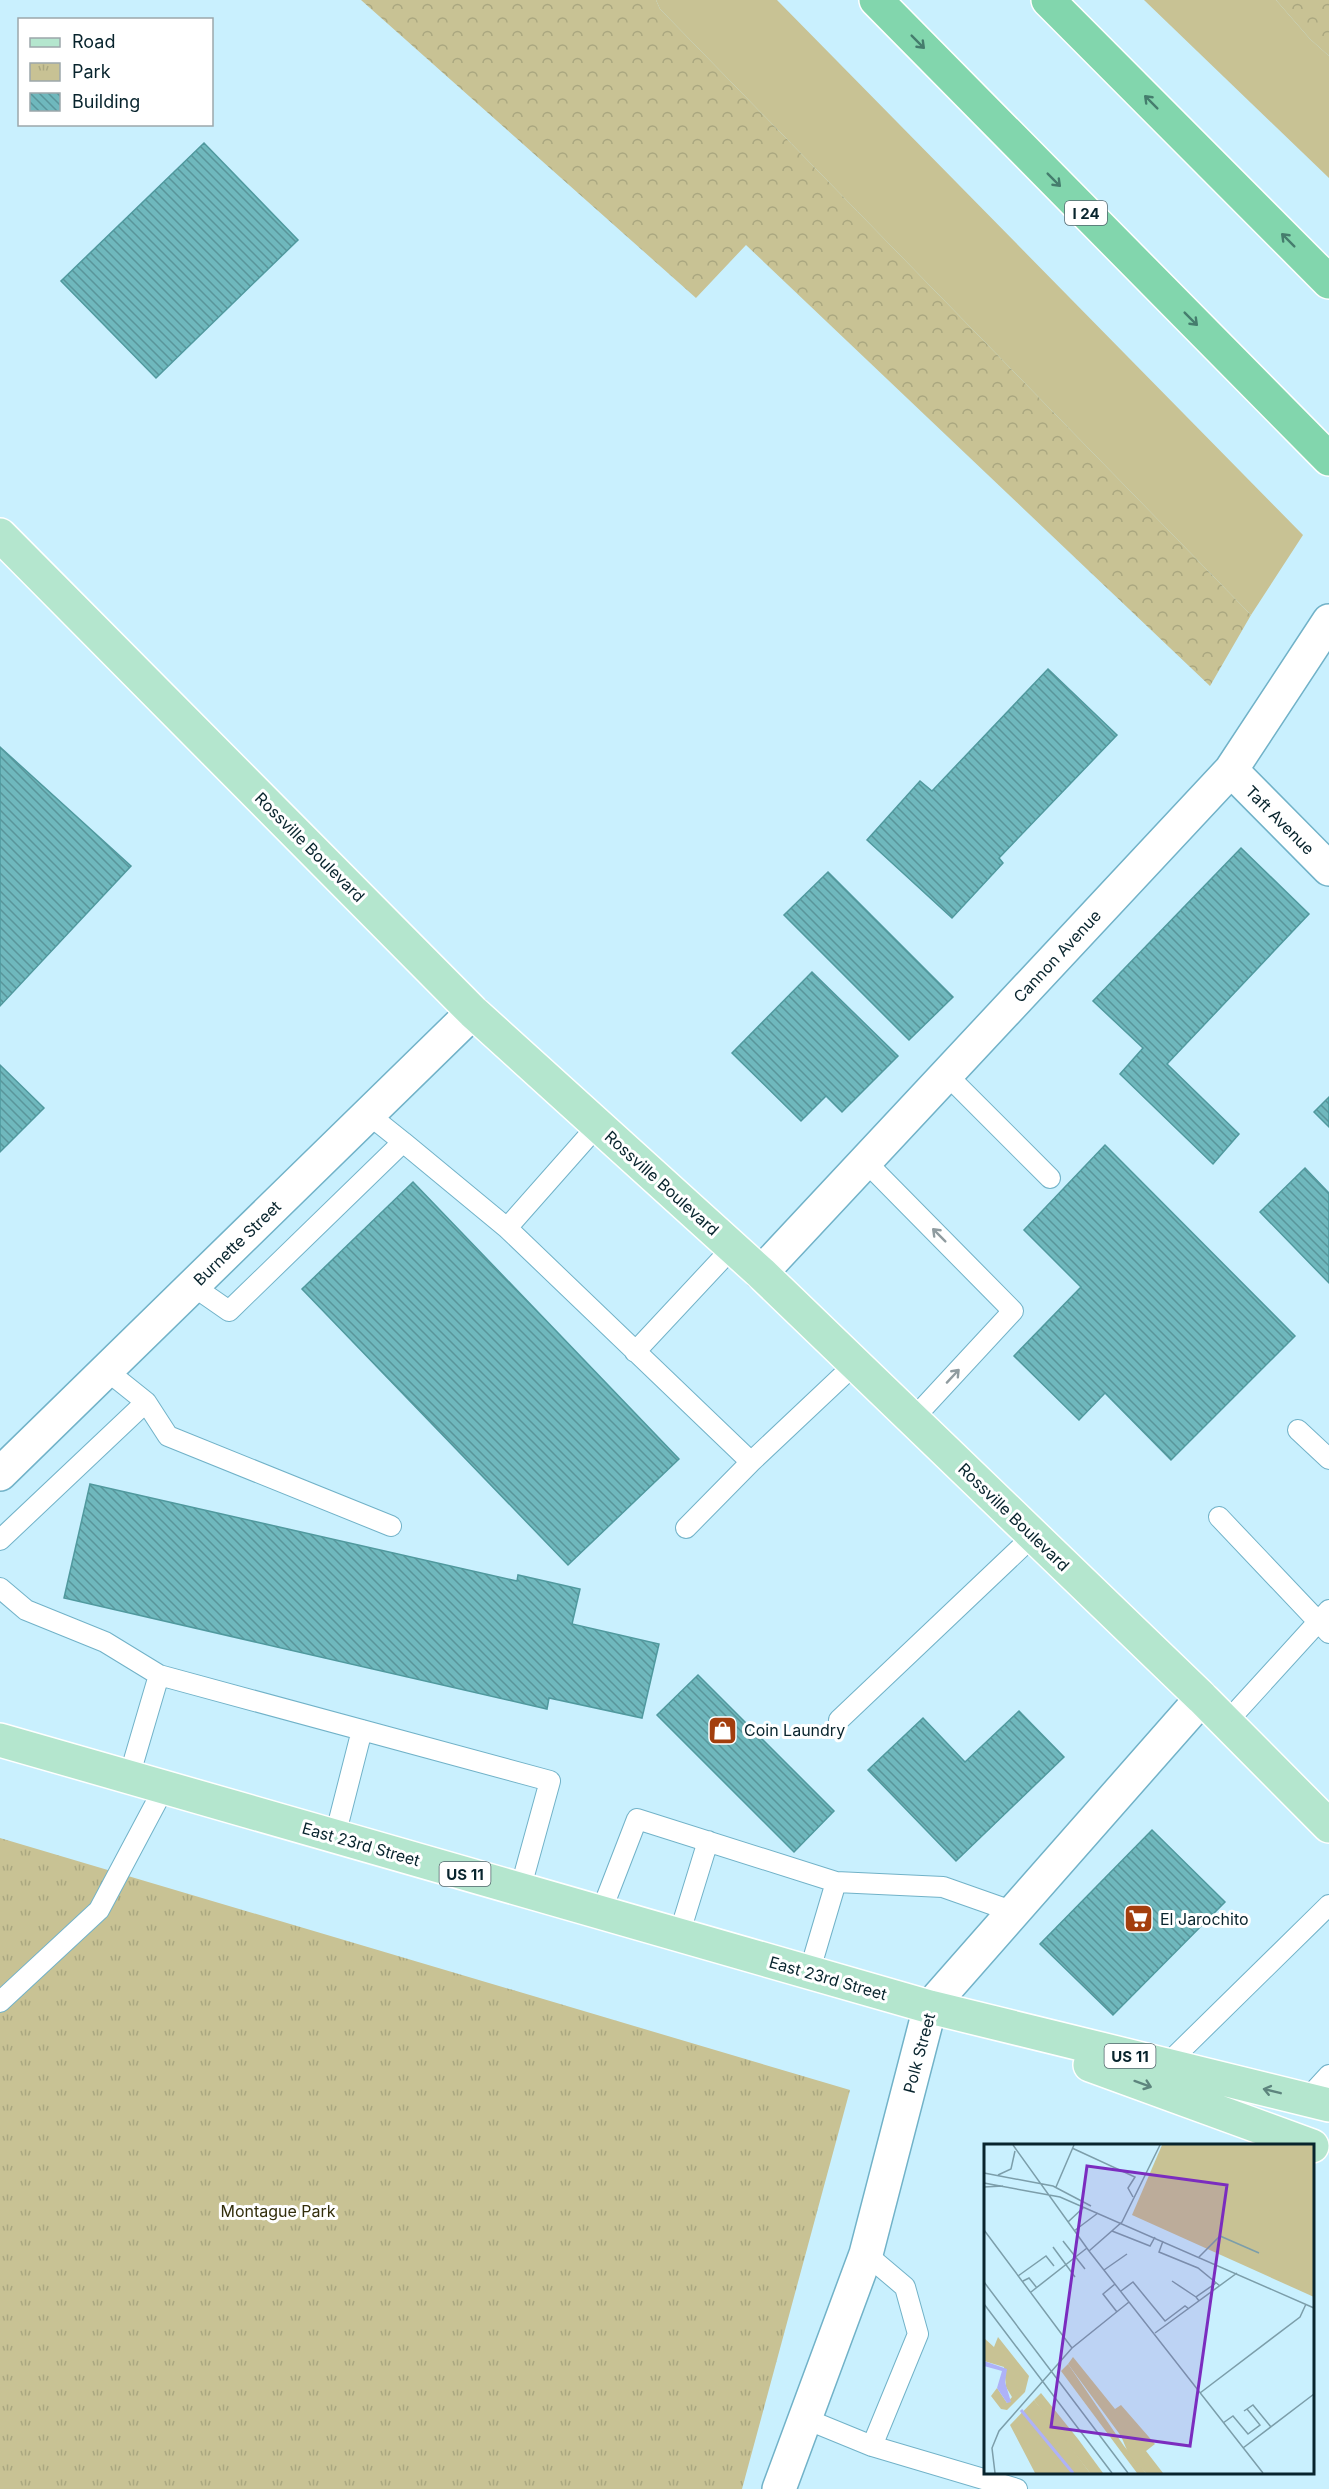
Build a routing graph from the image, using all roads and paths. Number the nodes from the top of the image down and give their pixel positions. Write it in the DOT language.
graph roads {
  1 [pos="876,0"];
  2 [pos="1048,0"];
  3 [pos="1329,282"];
  4 [pos="1329,459"];
  5 [pos="0,535"];
  6 [pos="1329,621"];
  7 [pos="1231,770"];
  8 [pos="1329,869"];
  9 [pos="473,1012"];
  10 [pos="946,1074"];
  11 [pos="368,1114"];
  12 [pos="598,1125"];
  13 [pos="403,1142"];
  14 [pos="865,1161"];
  15 [pos="1050,1178"];
  16 [pos="507,1228"];
  17 [pos="733,1247"];
  18 [pos="761,1273"];
  19 [pos="192,1286"];
  20 [pos="635,1352"];
  21 [pos="855,1364"];
  22 [pos="106,1371"];
  23 [pos="146,1402"];
  24 [pos="913,1419"];
  25 [pos="1298,1430"];
  26 [pos="1329,1459"];
  27 [pos="751,1462"];
  28 [pos="0,1474"];
  29 [pos="1219,1517"];
  30 [pos="391,1526"];
  31 [pos="686,1528"];
  32 [pos="1034,1536"];
  33 [pos="0,1540"];
  34 [pos="0,1588"];
  35 [pos="1325,1621"];
  36 [pos="159,1675"];
  37 [pos="1202,1698"];
  38 [pos="839,1720"];
  39 [pos="1226,1723"];
  40 [pos="362,1730"];
  41 [pos="0,1740"];
  42 [pos="129,1777"];
  43 [pos="165,1786"];
  44 [pos="1329,1826"];
  45 [pos="335,1836"];
  46 [pos="708,1841"];
  47 [pos="836,1882"];
  48 [pos="520,1890"];
  49 [pos="1329,1905"];
  50 [pos="601,1912"];
  51 [pos="1014,1912"];
  52 [pos="679,1935"];
  53 [pos="809,1972"];
  54 [pos="0,2002"];
  55 [pos="930,2007"];
  56 [pos="1166,2065"];
  57 [pos="1329,2075"];
  58 [pos="1317,2103"];
  59 [pos="1307,2144"];
  60 [pos="1314,2147"];
  61 [pos="1329,2152"];
  62 [pos="866,2254"];
  63 [pos="806,2419"];
  64 [pos="873,2446"];
  65 [pos="779,2489"];
  66 [pos="1017,2489"];
  1 -- 4 [label="highway, I 24, one-way"];
  3 -- 2 [label="highway, one-way"];
  5 -- 9 [label="main road, Rossville Boulevard"];
  6 -- 7 [label="street, Cannon Avenue"];
  7 -- 8 [label="street, Taft Avenue"];
  7 -- 10 [label="street, Cannon Avenue"];
  9 -- 11 [label="street, Burnette Street"];
  9 -- 12 [label="main road, Rossville Boulevard"];
  10 -- 14 [label="street, Cannon Avenue"];
  10 -- 15 [label="lane"];
  11 -- 13 [label="lane"];
  11 -- 19 [label="street, Burnette Street"];
  12 -- 16 [label="lane"];
  12 -- 17 [label="main road, Rossville Boulevard"];
  13 -- 16 [label="lane"];
  13 -- 19 [label="lane"];
  14 -- 18 [label="street, Cannon Avenue"];
  24 -- 14 [label="lane, one-way"];
  16 -- 20 [label="lane"];
  17 -- 18 [label="main road, Rossville Boulevard"];
  17 -- 20 [label="lane"];
  18 -- 21 [label="main road, Rossville Boulevard"];
  19 -- 22 [label="street, Burnette Street"];
  20 -- 27 [label="lane"];
  21 -- 24 [label="main road, Rossville Boulevard"];
  21 -- 27 [label="lane"];
  22 -- 23 [label="lane"];
  22 -- 28 [label="street, Burnette Street"];
  23 -- 30 [label="lane"];
  23 -- 33 [label="lane"];
  24 -- 32 [label="main road, Rossville Boulevard"];
  25 -- 26 [label="lane"];
  27 -- 31 [label="lane"];
  29 -- 35 [label="lane"];
  32 -- 37 [label="main road, Rossville Boulevard"];
  32 -- 38 [label="lane"];
  34 -- 36 [label="lane"];
  35 -- 39 [label="lane"];
  36 -- 40 [label="lane"];
  36 -- 42 [label="lane"];
  37 -- 39 [label="main road, Rossville Boulevard"];
  37 -- 51 [label="street, Polk Street"];
  39 -- 44 [label="main road, Rossville Boulevard"];
  40 -- 45 [label="lane"];
  40 -- 48 [label="lane"];
  41 -- 42 [label="main road, East 23rd Street / US 11"];
  42 -- 43 [label="main road, East 23rd Street / US 11"];
  43 -- 45 [label="main road, East 23rd Street / US 11"];
  43 -- 54 [label="lane"];
  45 -- 48 [label="main road, East 23rd Street / US 11"];
  46 -- 47 [label="lane"];
  46 -- 50 [label="lane"];
  46 -- 52 [label="lane"];
  47 -- 51 [label="lane"];
  47 -- 53 [label="lane"];
  48 -- 50 [label="main road, East 23rd Street / US 11"];
  49 -- 56 [label="lane"];
  50 -- 52 [label="main road, East 23rd Street / US 11"];
  51 -- 55 [label="street, Polk Street"];
  52 -- 53 [label="main road, East 23rd Street / US 11"];
  53 -- 55 [label="main road, East 23rd Street / US 11"];
  55 -- 56 [label="main road, East 23rd Street / US 11"];
  55 -- 59 [label="main road, East 23rd Street / US 11, one-way"];
  55 -- 62 [label="street, Polk Street"];
  58 -- 56 [label="main road, East 23rd Street / US 11, one-way"];
  57 -- 58 [label="lane"];
  60 -- 61 [label="main road, East 23rd Street / US 11"];
  62 -- 63 [label="street, Polk Street"];
  62 -- 64 [label="lane"];
  63 -- 64 [label="lane"];
  63 -- 65 [label="street, Polk Street"];
  64 -- 66 [label="lane"];
}
